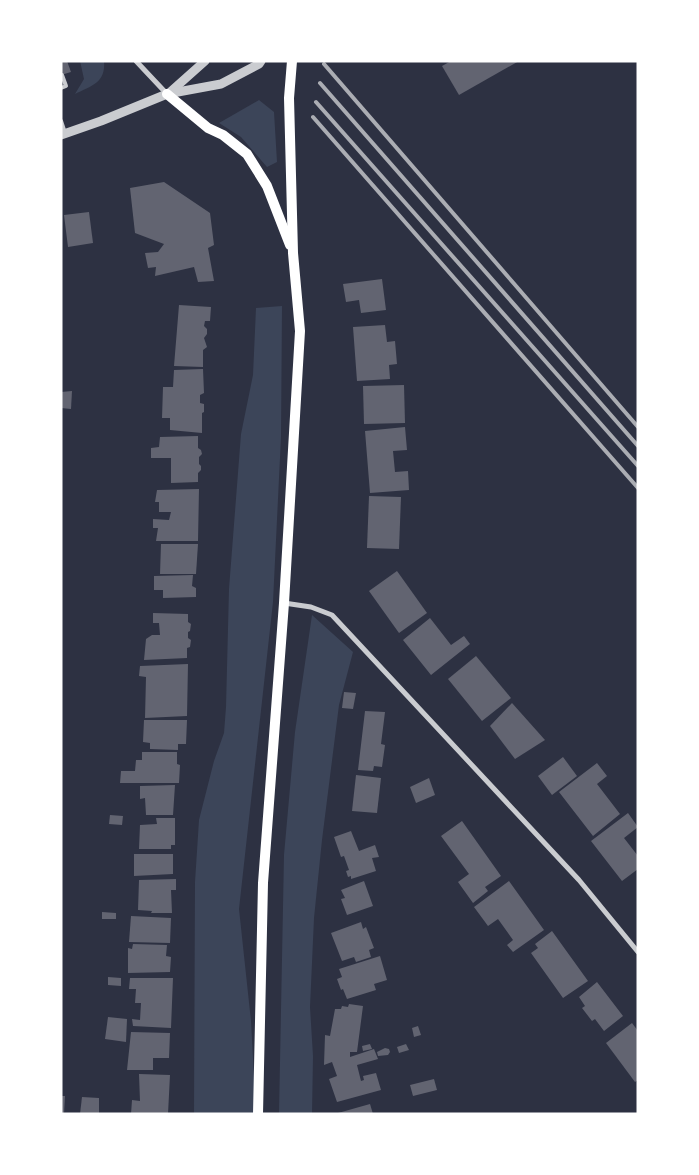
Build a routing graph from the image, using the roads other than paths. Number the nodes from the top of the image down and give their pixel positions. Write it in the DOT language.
graph roads {
  1 [pos="136,61"];
  2 [pos="205,61"];
  3 [pos="261,61"];
  4 [pos="292,61"];
  5 [pos="62,75"];
  6 [pos="61,88"];
  7 [pos="167,94"];
  8 [pos="61,121"];
  9 [pos="63,134"];
  10 [pos="293,253"];
  11 [pos="284,603"];
  12 [pos="638,952"];
  13 [pos="258,1114"];
  1 -- 7 [label="street"];
  2 -- 7 [label="street"];
  3 -- 7 [label="street"];
  4 -- 10 [label="main road"];
  5 -- 6 [label="lane"];
  7 -- 9 [label="street"];
  7 -- 10 [label="main road"];
  8 -- 9 [label="lane"];
  10 -- 11 [label="main road"];
  11 -- 12 [label="street"];
  11 -- 13 [label="main road"];
}
